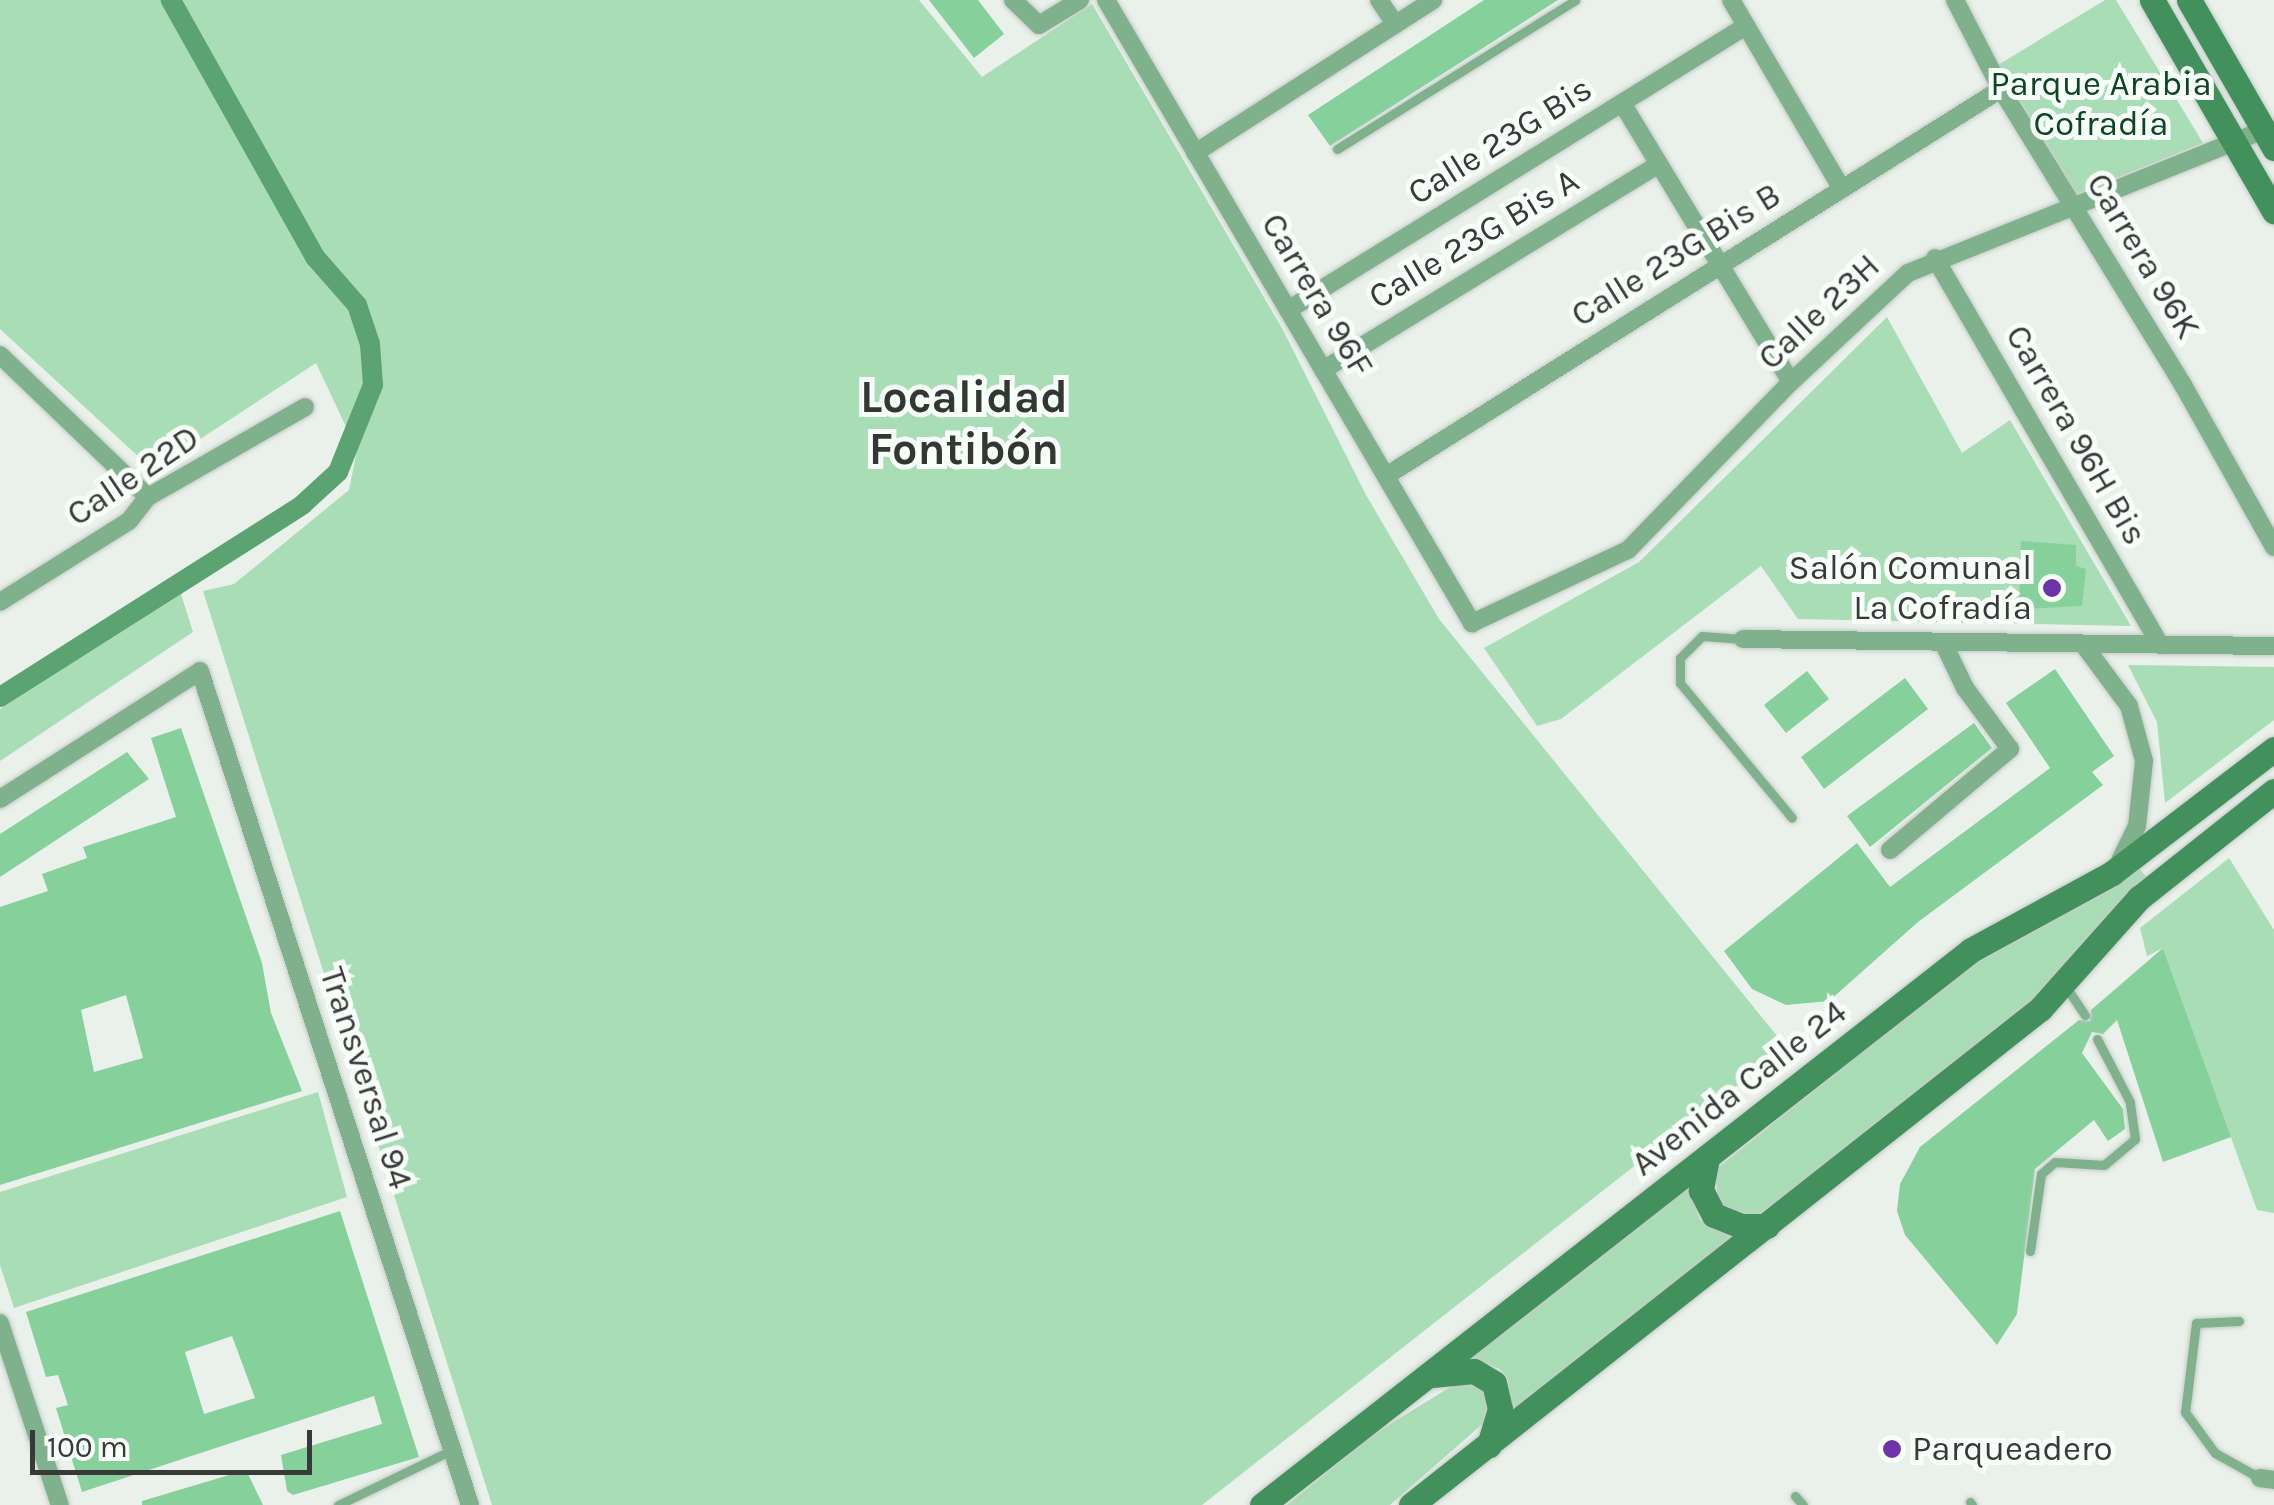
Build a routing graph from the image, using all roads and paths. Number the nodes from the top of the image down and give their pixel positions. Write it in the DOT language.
graph roads {
  1 [pos="1013,0"];
  2 [pos="1080,0"];
  3 [pos="1106,0"];
  4 [pos="1379,0"];
  5 [pos="1433,0"];
  6 [pos="1575,0"];
  7 [pos="1731,0"];
  8 [pos="1955,0"];
  9 [pos="2152,0"];
  10 [pos="2190,0"];
  11 [pos="1396,24"];
  12 [pos="1746,26"];
  13 [pos="2001,90"];
  14 [pos="1622,103"];
  15 [pos="2269,139"];
  16 [pos="2234,142"];
  17 [pos="1337,149"];
  18 [pos="1195,152"];
  19 [pos="1659,164"];
  20 [pos="1842,189"];
  21 [pos="2074,204"];
  22 [pos="2274,211"];
  23 [pos="1935,258"];
  24 [pos="1720,266"];
  25 [pos="1288,310"];
  26 [pos="0,355"];
  27 [pos="1323,370"];
  28 [pos="1791,382"];
  29 [pos="305,407"];
  30 [pos="1386,476"];
  31 [pos="148,497"];
  32 [pos="2274,547"];
  33 [pos="0,602"];
  34 [pos="1472,622"];
  35 [pos="1743,640"];
  36 [pos="1943,642"];
  37 [pos="2083,644"];
  38 [pos="2160,645"];
  39 [pos="2274,646"];
  40 [pos="2274,749"];
  41 [pos="2274,791"];
  42 [pos="0,799"];
  43 [pos="1792,818"];
  44 [pos="1890,850"];
  45 [pos="2112,873"];
  46 [pos="2064,986"];
  47 [pos="2086,1014"];
  48 [pos="2097,1040"];
  49 [pos="1706,1158"];
  50 [pos="1767,1226"];
  51 [pos="2030,1251"];
  52 [pos="2238,1321"];
  53 [pos="0,1323"];
  54 [pos="1426,1376"];
  55 [pos="1489,1444"];
  56 [pos="452,1450"];
  57 [pos="2267,1479"];
  58 [pos="1795,1496"];
  59 [pos="60,1505"];
  60 [pos="338,1505"];
  61 [pos="470,1505"];
  62 [pos="1262,1505"];
  63 [pos="1412,1505"];
  64 [pos="1803,1505"];
  1 -- 2 [label="street"];
  3 -- 18 [label="street, Carrera 96F"];
  4 -- 11 [label="street"];
  5 -- 11 [label="street"];
  6 -- 17 [label="lane"];
  7 -- 12 [label="street"];
  8 -- 13 [label="street, Carrera 96K"];
  9 -- 16 [label="main road"];
  10 -- 15 [label="main road"];
  11 -- 18 [label="street"];
  12 -- 14 [label="street, Calle 23G Bis"];
  12 -- 20 [label="street"];
  13 -- 20 [label="street, Calle 23G Bis B"];
  13 -- 21 [label="street, Carrera 96K"];
  14 -- 19 [label="street"];
  14 -- 25 [label="street, Calle 23G Bis"];
  15 -- 16 [label="street, Calle 23H"];
  16 -- 21 [label="street, Calle 23H"];
  16 -- 22 [label="main road"];
  18 -- 25 [label="street, Carrera 96F"];
  19 -- 24 [label="street"];
  19 -- 27 [label="street, Calle 23G Bis A"];
  20 -- 24 [label="street, Calle 23G Bis B"];
  21 -- 23 [label="street, Calle 23H"];
  21 -- 32 [label="street, Carrera 96K"];
  23 -- 28 [label="street, Calle 23H"];
  23 -- 38 [label="street, Carrera 96H Bis"];
  24 -- 28 [label="street"];
  24 -- 30 [label="street, Calle 23G Bis B"];
  25 -- 27 [label="street, Carrera 96F"];
  26 -- 31 [label="street"];
  27 -- 30 [label="street, Carrera 96F"];
  28 -- 34 [label="street, Calle 23H"];
  29 -- 31 [label="street, Calle 22D"];
  30 -- 34 [label="street, Carrera 96F"];
  31 -- 33 [label="street, Calle 22D"];
  35 -- 36 [label="street"];
  35 -- 43 [label="lane"];
  36 -- 37 [label="street"];
  36 -- 44 [label="street"];
  37 -- 38 [label="street"];
  37 -- 45 [label="street"];
  38 -- 39 [label="street"];
  40 -- 45 [label="main road, Avenida Calle 24"];
  41 -- 46 [label="main road"];
  42 -- 56 [label="street, Transversal 94"];
  45 -- 49 [label="main road, Avenida Calle 24"];
  46 -- 47 [label="lane"];
  46 -- 50 [label="main road"];
  48 -- 51 [label="lane"];
  49 -- 50 [label="main road"];
  49 -- 54 [label="main road, Avenida Calle 24"];
  50 -- 55 [label="main road"];
  52 -- 57 [label="lane"];
  53 -- 59 [label="street"];
  54 -- 55 [label="main road"];
  54 -- 62 [label="main road, Avenida Calle 24"];
  55 -- 63 [label="main road"];
  56 -- 60 [label="lane"];
  56 -- 61 [label="street, Transversal 94"];
  58 -- 64 [label="lane"];
}
